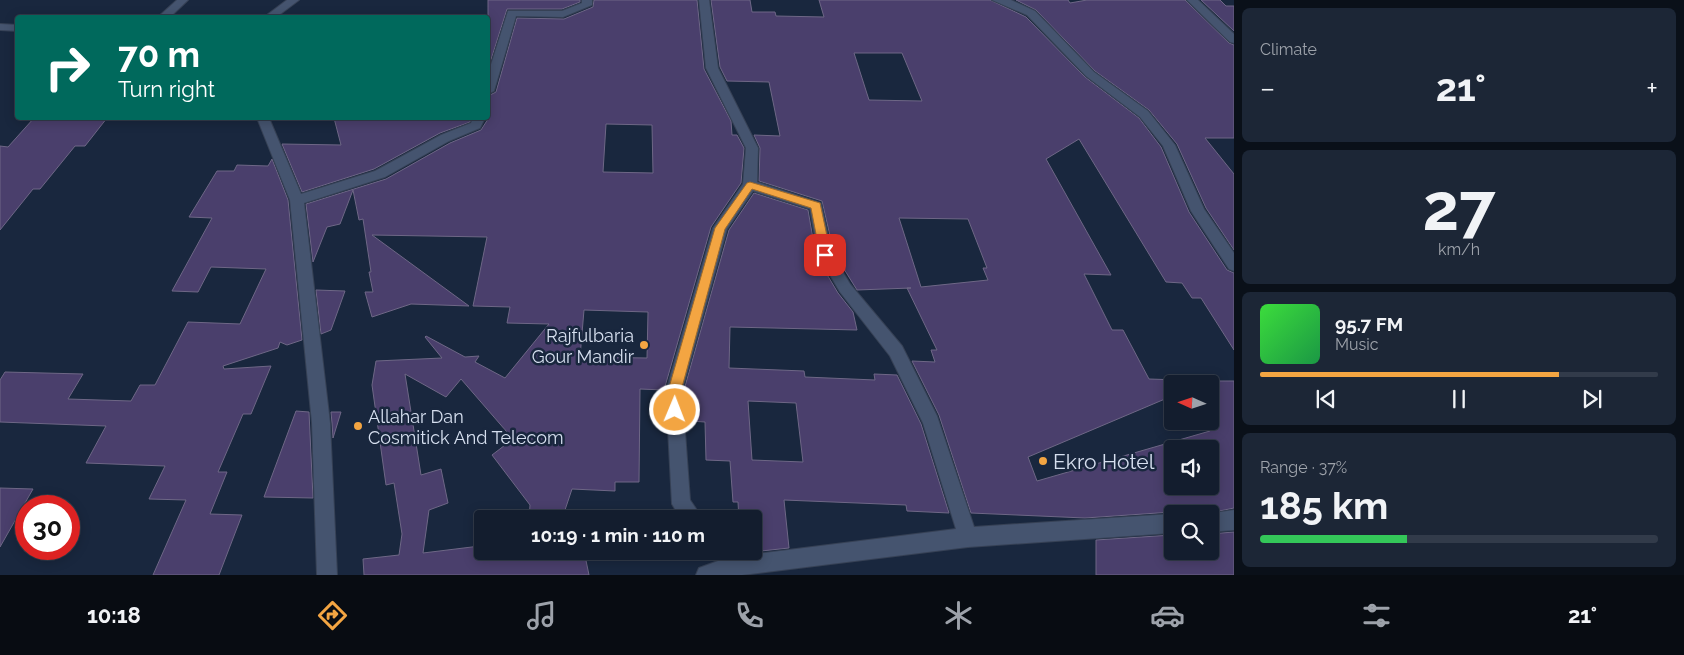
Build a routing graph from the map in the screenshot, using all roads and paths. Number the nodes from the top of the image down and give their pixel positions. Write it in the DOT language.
graph roads {
  1 [pos="183,0"];
  2 [pos="294,0"];
  3 [pos="587,0"];
  4 [pos="704,0"];
  5 [pos="997,0"];
  6 [pos="1192,0"];
  7 [pos="166,15"];
  8 [pos="272,15"];
  9 [pos="0,27"];
  10 [pos="15,28"];
  11 [pos="1234,40"];
  12 [pos="490,84"];
  13 [pos="264,120"];
  14 [pos="478,120"];
  15 [pos="750,185"];
  16 [pos="297,200"];
  17 [pos="1234,265"];
  18 [pos="687,510"];
  19 [pos="1234,520"];
  20 [pos="1219,521"];
  21 [pos="1164,525"];
  22 [pos="968,537"];
  23 [pos="730,560"];
  24 [pos="735,566"];
  25 [pos="327,575"];
  26 [pos="706,575"];
  1 -- 7 [label="street"];
  2 -- 8 [label="street"];
  3 -- 12 [label="street"];
  4 -- 15 [label="street"];
  5 -- 17 [label="street"];
  6 -- 11 [label="street"];
  9 -- 10 [label="street"];
  13 -- 16 [label="street"];
  14 -- 16 [label="street"];
  15 -- 18 [label="street"];
  15 -- 22 [label="street"];
  16 -- 25 [label="street"];
  19 -- 20 [label="street"];
  21 -- 22 [label="street"];
  22 -- 24 [label="street"];
  23 -- 24 [label="street"];
  24 -- 26 [label="street"];
}
